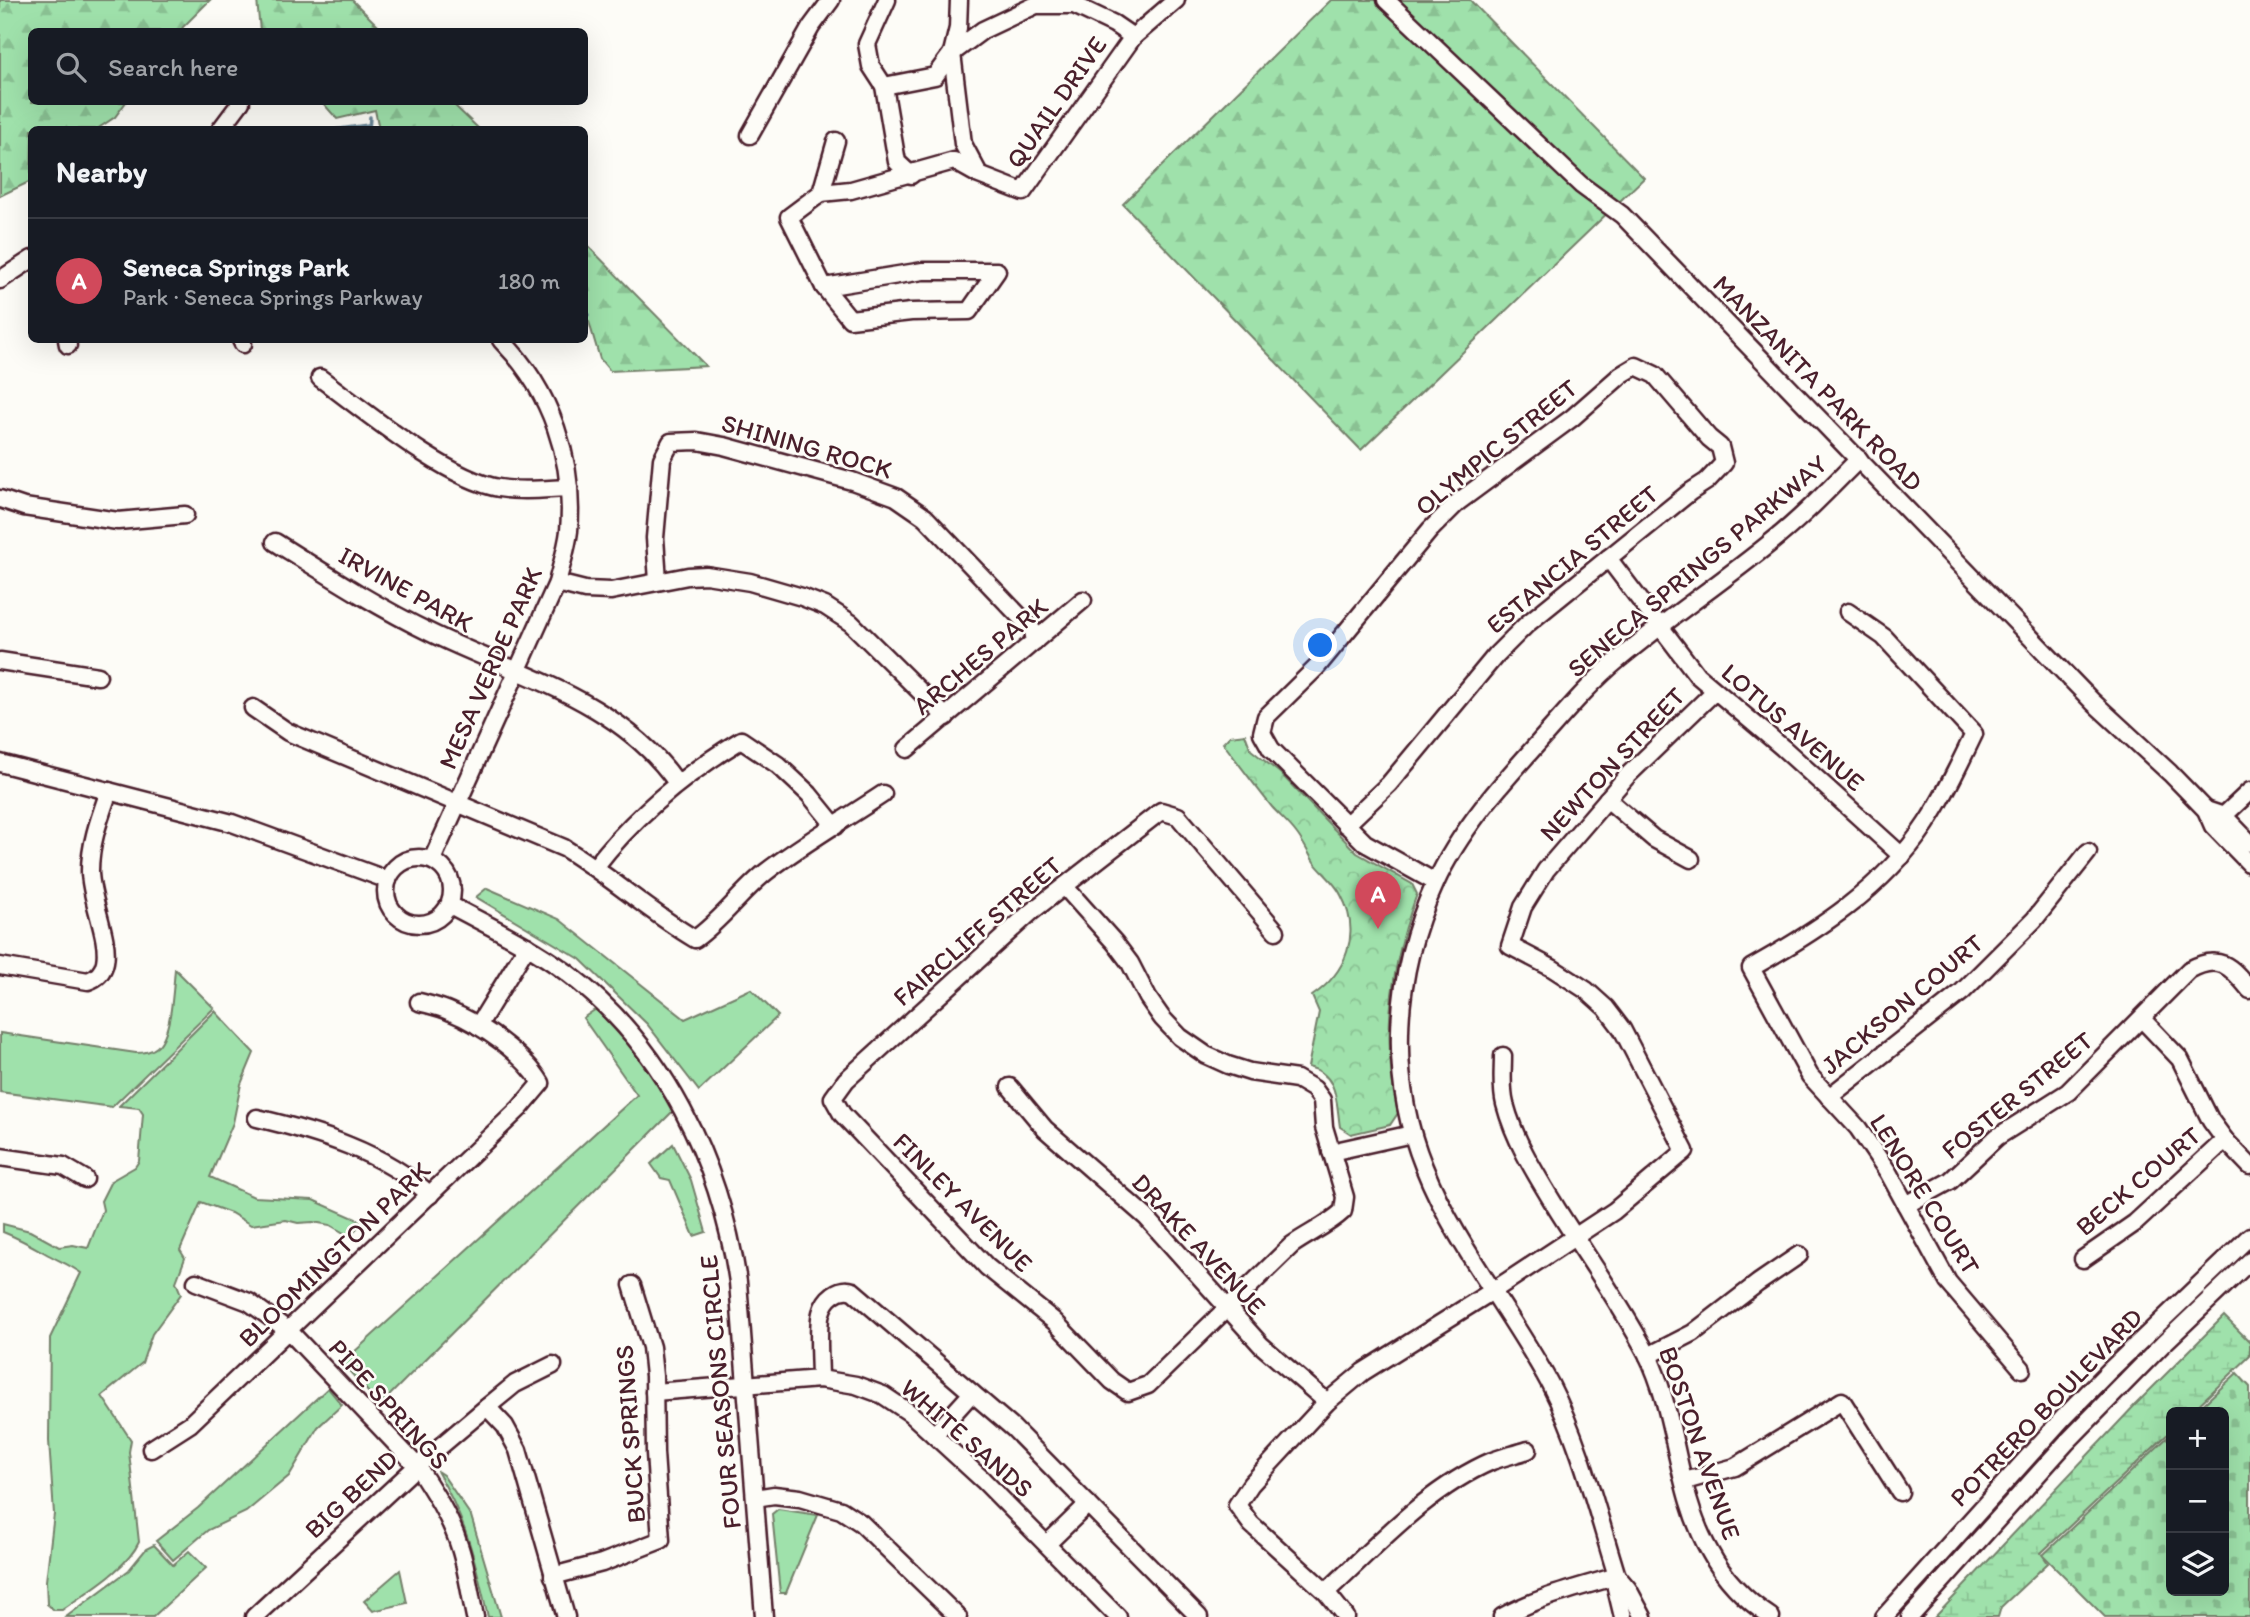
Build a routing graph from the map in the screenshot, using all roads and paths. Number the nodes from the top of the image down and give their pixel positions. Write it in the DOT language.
graph roads {
  1 [pos="831,0"];
  2 [pos="887,0"];
  3 [pos="959,0"];
  4 [pos="1176,0"];
  5 [pos="1386,0"];
  6 [pos="1133,37"];
  7 [pos="952,53"];
  8 [pos="884,86"];
  9 [pos="239,105"];
  10 [pos="223,126"];
  11 [pos="750,135"];
  12 [pos="836,141"];
  13 [pos="911,175"];
  14 [pos="979,175"];
  15 [pos="821,193"];
  16 [pos="28,262"];
  17 [pos="0,280"];
  18 [pos="824,288"];
  19 [pos="503,343"];
  20 [pos="320,378"];
  21 [pos="1859,459"];
  22 [pos="1724,463"];
  23 [pos="569,488"];
  24 [pos="0,499"];
  25 [pos="185,515"];
  26 [pos="275,542"];
  27 [pos="1608,558"];
  28 [pos="658,581"];
  29 [pos="557,583"];
  30 [pos="1083,600"];
  31 [pos="1848,612"];
  32 [pos="1661,626"];
  33 [pos="1035,640"];
  34 [pos="0,661"];
  35 [pos="517,671"];
  36 [pos="98,676"];
  37 [pos="1715,691"];
  38 [pos="253,708"];
  39 [pos="946,717"];
  40 [pos="907,749"];
  41 [pos="0,763"];
  42 [pos="677,783"];
  43 [pos="109,791"];
  44 [pos="2250,791"];
  45 [pos="883,794"];
  46 [pos="1607,799"];
  47 [pos="458,803"];
  48 [pos="2218,821"];
  49 [pos="1346,825"];
  50 [pos="835,826"];
  51 [pos="2250,843"];
  52 [pos="2088,852"];
  53 [pos="1902,856"];
  54 [pos="1691,859"];
  55 [pos="432,860"];
  56 [pos="2250,864"];
  57 [pos="595,867"];
  58 [pos="388,880"];
  59 [pos="1435,882"];
  60 [pos="1065,887"];
  61 [pos="450,905"];
  62 [pos="1276,931"];
  63 [pos="527,946"];
  64 [pos="0,967"];
  65 [pos="2250,990"];
  66 [pos="419,1002"];
  67 [pos="2142,1019"];
  68 [pos="478,1026"];
  69 [pos="1503,1056"];
  70 [pos="1010,1087"];
  71 [pos="1829,1097"];
  72 [pos="833,1098"];
  73 [pos="257,1118"];
  74 [pos="1412,1133"];
  75 [pos="2225,1140"];
  76 [pos="1331,1152"];
  77 [pos="0,1157"];
  78 [pos="2250,1166"];
  79 [pos="85,1178"];
  80 [pos="430,1195"];
  81 [pos="1906,1205"];
  82 [pos="2250,1236"];
  83 [pos="1575,1237"];
  84 [pos="1799,1255"];
  85 [pos="2083,1259"];
  86 [pos="2250,1261"];
  87 [pos="195,1282"];
  88 [pos="632,1285"];
  89 [pos="1494,1290"];
  90 [pos="1227,1309"];
  91 [pos="289,1331"];
  92 [pos="1648,1356"];
  93 [pos="553,1365"];
  94 [pos="2022,1368"];
  95 [pos="820,1379"];
  96 [pos="745,1384"];
  97 [pos="654,1392"];
  98 [pos="972,1393"];
  99 [pos="1327,1402"];
  100 [pos="487,1407"];
  101 [pos="934,1435"];
  102 [pos="151,1449"];
  103 [pos="1528,1450"];
  104 [pos="417,1466"];
  105 [pos="1685,1481"];
  106 [pos="1900,1492"];
  107 [pos="755,1498"];
  108 [pos="1088,1504"];
  109 [pos="1047,1544"];
  110 [pos="553,1576"];
  111 [pos="1617,1576"];
  112 [pos="1326,1592"];
  113 [pos="1888,1616"];
  114 [pos="254,1617"];
  115 [pos="475,1617"];
  116 [pos="565,1617"];
  117 [pos="764,1617"];
  118 [pos="958,1617"];
  119 [pos="1117,1617"];
  120 [pos="1199,1617"];
  121 [pos="1346,1617"];
  122 [pos="1502,1617"];
  123 [pos="1623,1617"];
  124 [pos="1643,1617"];
  125 [pos="1772,1617"];
  126 [pos="1910,1617"];
  1 -- 11 [label="street"];
  2 -- 8 [label="street"];
  3 -- 7 [label="street"];
  4 -- 6 [label="street"];
  5 -- 21 [label="street, MANZANITA PARK ROAD"];
  6 -- 7 [label="street"];
  6 -- 14 [label="street, QUAIL DRIVE"];
  7 -- 8 [label="street"];
  7 -- 14 [label="street"];
  8 -- 13 [label="street"];
  9 -- 10 [label="street"];
  12 -- 15 [label="street"];
  13 -- 14 [label="street"];
  13 -- 15 [label="street"];
  15 -- 18 [label="street"];
  16 -- 17 [label="street"];
  18 -- 18 [label="street"];
  19 -- 23 [label="street, MESA VERDE PARK"];
  20 -- 23 [label="street"];
  21 -- 32 [label="street, SENECA SPRINGS PARKWAY"];
  21 -- 48 [label="street, MANZANITA PARK ROAD"];
  22 -- 27 [label="street, ESTANCIA STREET"];
  22 -- 49 [label="street, OLYMPIC STREET"];
  23 -- 29 [label="street, MESA VERDE PARK"];
  24 -- 25 [label="street"];
  26 -- 35 [label="street, IRVINE PARK"];
  27 -- 32 [label="street, LOTUS AVENUE"];
  27 -- 49 [label="street, ESTANCIA STREET"];
  28 -- 29 [label="street"];
  28 -- 33 [label="street, SHINING ROCK"];
  28 -- 39 [label="street"];
  29 -- 35 [label="street, MESA VERDE PARK"];
  30 -- 33 [label="street, ARCHES PARK"];
  31 -- 53 [label="street"];
  32 -- 37 [label="street, LOTUS AVENUE"];
  32 -- 59 [label="street, SENECA SPRINGS PARKWAY"];
  33 -- 39 [label="street, ARCHES PARK"];
  34 -- 36 [label="street"];
  35 -- 42 [label="street, IRVINE PARK"];
  35 -- 47 [label="street, MESA VERDE PARK"];
  37 -- 46 [label="street, NEWTON STREET"];
  37 -- 53 [label="street, LOTUS AVENUE"];
  38 -- 47 [label="street"];
  39 -- 40 [label="street, ARCHES PARK"];
  41 -- 43 [label="street"];
  42 -- 50 [label="street"];
  42 -- 57 [label="street"];
  43 -- 58 [label="street"];
  43 -- 64 [label="street"];
  44 -- 48 [label="street"];
  45 -- 50 [label="street"];
  46 -- 54 [label="street"];
  46 -- 83 [label="street, NEWTON STREET"];
  47 -- 55 [label="street, MESA VERDE PARK"];
  47 -- 57 [label="street"];
  48 -- 51 [label="street, MANZANITA PARK ROAD"];
  48 -- 56 [label="street, MANZANITA PARK ROAD"];
  49 -- 59 [label="street"];
  50 -- 57 [label="street"];
  52 -- 71 [label="street, JACKSON COURT"];
  53 -- 71 [label="street, LENORE COURT"];
  55 -- 58 [label="street"];
  55 -- 61 [label="street"];
  58 -- 61 [label="street"];
  59 -- 74 [label="street, SENECA SPRINGS PARKWAY"];
  60 -- 62 [label="street, FAIRCLIFF STREET"];
  60 -- 72 [label="street, FAIRCLIFF STREET"];
  60 -- 76 [label="street"];
  61 -- 63 [label="street, FOUR SEASONS CIRCLE"];
  63 -- 68 [label="street"];
  63 -- 96 [label="street, FOUR SEASONS CIRCLE"];
  65 -- 67 [label="street, FOSTER STREET"];
  66 -- 68 [label="street"];
  67 -- 75 [label="street"];
  67 -- 81 [label="street, FOSTER STREET"];
  68 -- 80 [label="street, BLOOMINGTON PARK"];
  69 -- 83 [label="street, BOSTON AVENUE"];
  70 -- 90 [label="street, DRAKE AVENUE"];
  71 -- 81 [label="street, LENORE COURT"];
  72 -- 90 [label="street, FINLEY AVENUE"];
  73 -- 80 [label="street"];
  74 -- 76 [label="street"];
  74 -- 89 [label="street, SENECA SPRINGS PARKWAY"];
  75 -- 78 [label="street"];
  75 -- 85 [label="street, BECK COURT"];
  76 -- 90 [label="street"];
  77 -- 79 [label="street"];
  80 -- 91 [label="street, BLOOMINGTON PARK"];
  81 -- 94 [label="street, LENORE COURT"];
  82 -- 113 [label="street, POTRERO BOULEVARD"];
  83 -- 89 [label="street"];
  83 -- 92 [label="street, BOSTON AVENUE"];
  84 -- 92 [label="street"];
  86 -- 126 [label="street, POTRERO BOULEVARD"];
  87 -- 91 [label="street, PIPE SPRINGS"];
  88 -- 97 [label="street, BUCK SPRINGS"];
  89 -- 99 [label="street"];
  89 -- 111 [label="street, SENECA SPRINGS PARKWAY"];
  90 -- 99 [label="street, DRAKE AVENUE"];
  91 -- 102 [label="street, BLOOMINGTON PARK"];
  91 -- 104 [label="street, PIPE SPRINGS"];
  92 -- 105 [label="street, BOSTON AVENUE"];
  93 -- 100 [label="street, BIG BEND"];
  95 -- 96 [label="street, WHITE SANDS"];
  95 -- 98 [label="street"];
  95 -- 101 [label="street, WHITE SANDS"];
  96 -- 97 [label="street, WHITE SANDS"];
  96 -- 107 [label="street, FOUR SEASONS CIRCLE"];
  97 -- 110 [label="street, BUCK SPRINGS"];
  98 -- 101 [label="street"];
  98 -- 108 [label="street"];
  99 -- 112 [label="street"];
  100 -- 104 [label="street, BIG BEND"];
  100 -- 110 [label="street"];
  101 -- 109 [label="street, WHITE SANDS"];
  103 -- 112 [label="street"];
  104 -- 114 [label="street, BIG BEND"];
  104 -- 115 [label="street, PIPE SPRINGS"];
  105 -- 106 [label="street"];
  105 -- 125 [label="street, BOSTON AVENUE"];
  107 -- 117 [label="street, FOUR SEASONS CIRCLE"];
  107 -- 118 [label="street"];
  108 -- 109 [label="street"];
  108 -- 120 [label="street"];
  109 -- 119 [label="street, WHITE SANDS"];
  110 -- 116 [label="street"];
  111 -- 122 [label="street"];
  111 -- 123 [label="street, SENECA SPRINGS PARKWAY"];
  111 -- 124 [label="street, SENECA SPRINGS PARKWAY"];
  112 -- 121 [label="street"];
}
